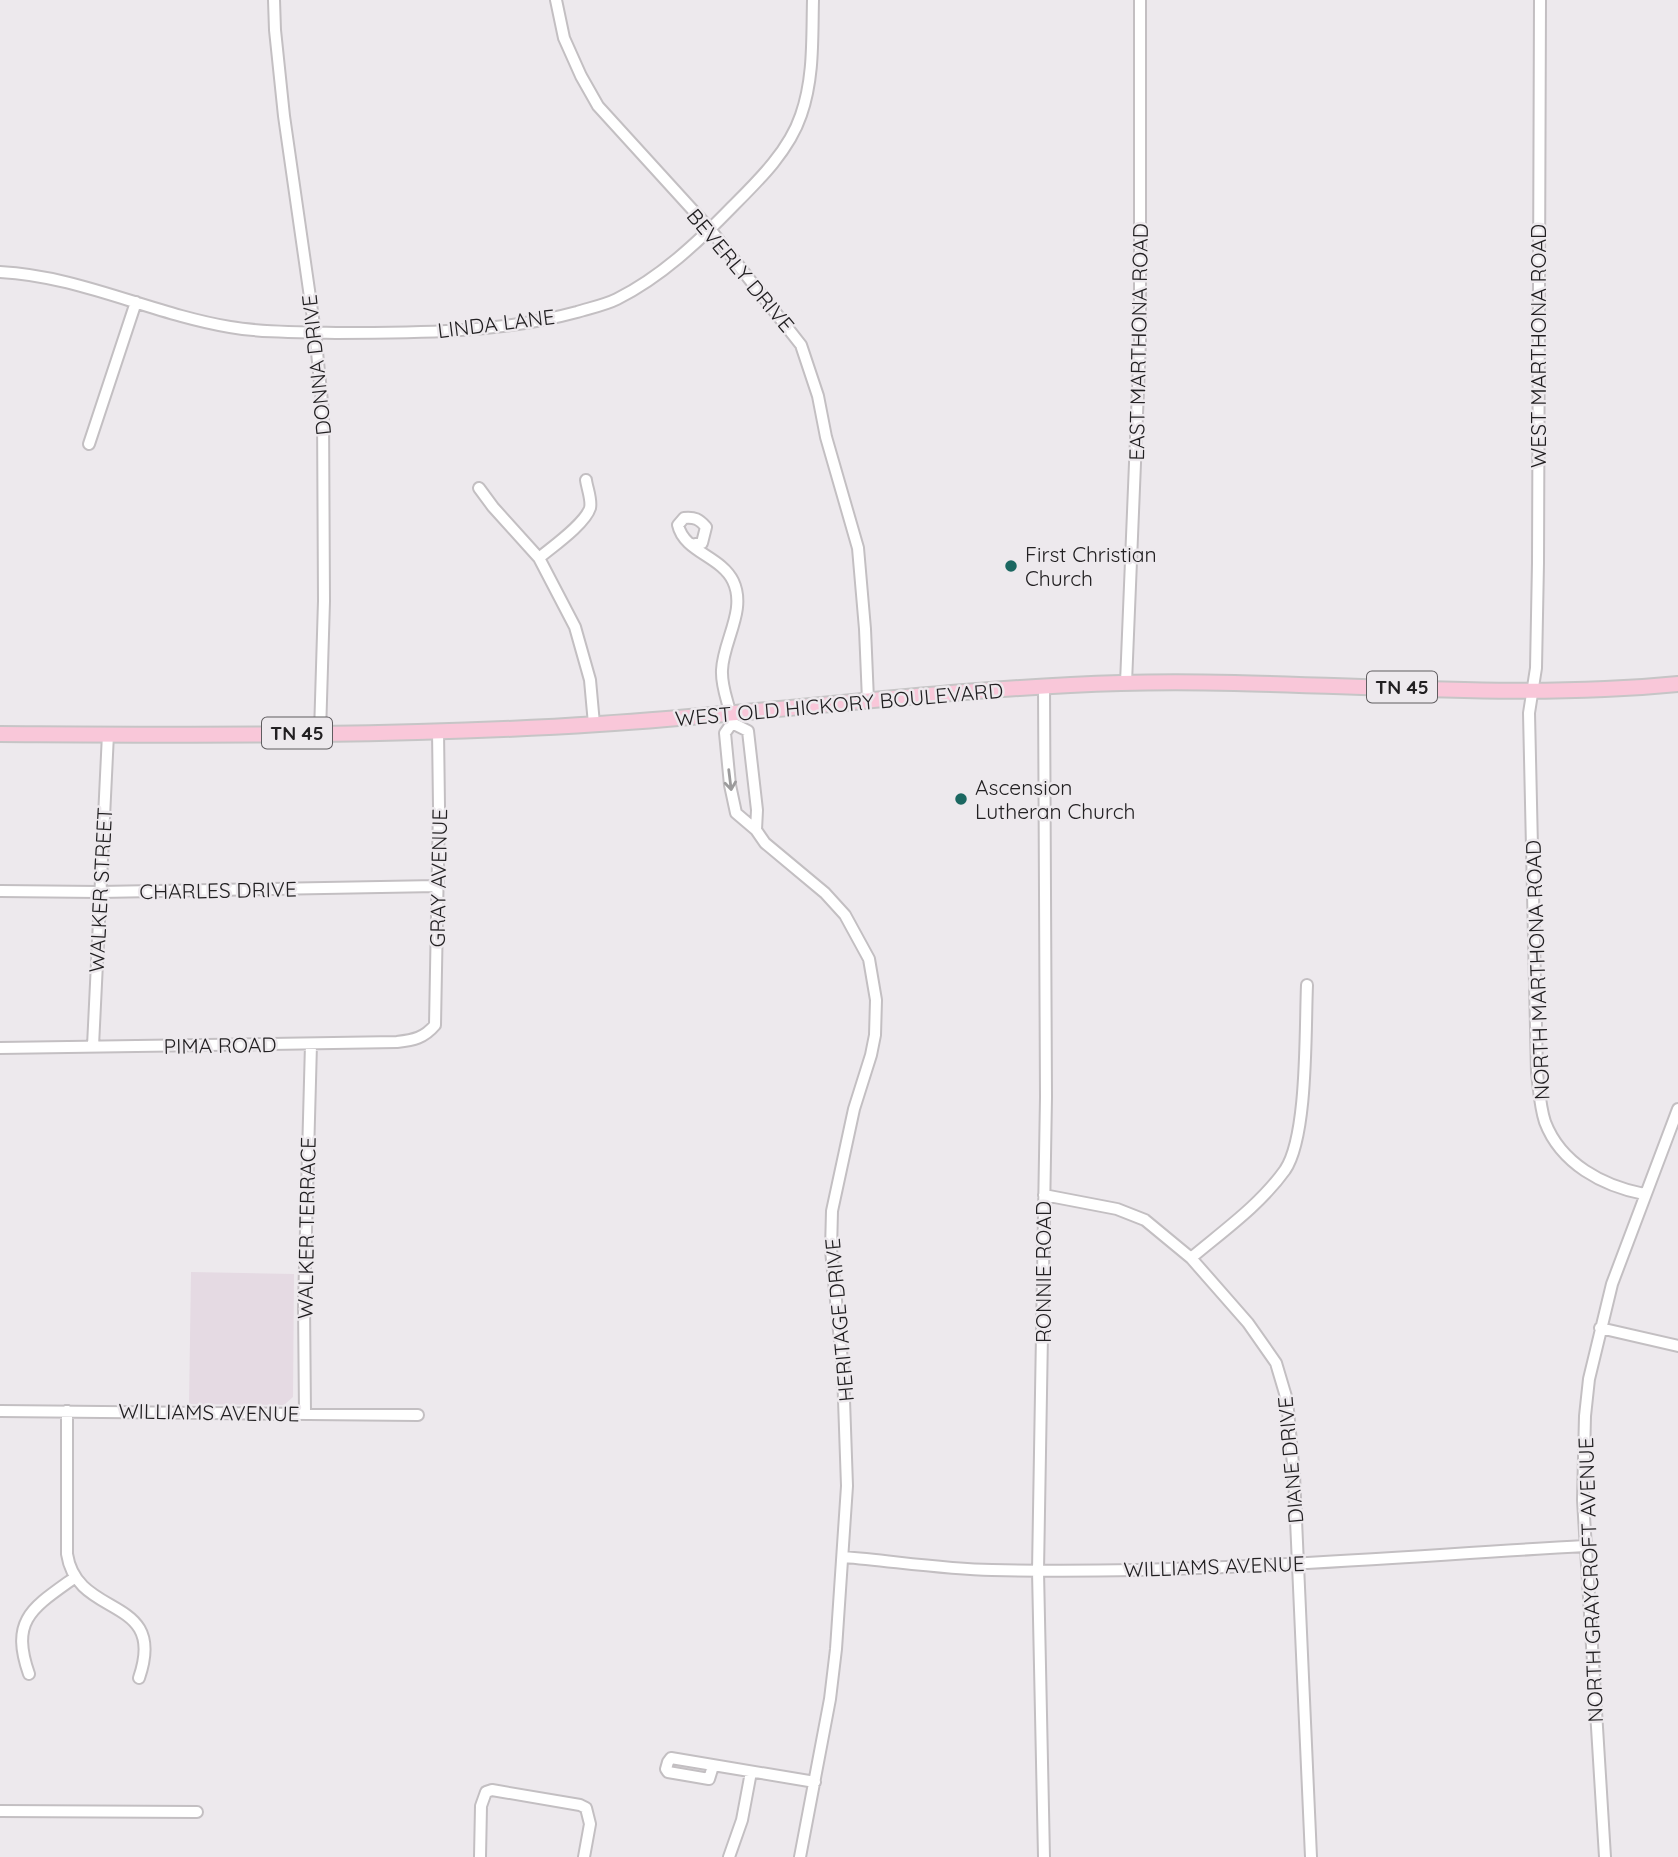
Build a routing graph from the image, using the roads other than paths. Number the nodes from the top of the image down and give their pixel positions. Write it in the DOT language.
graph roads {
  1 [pos="274,0"];
  2 [pos="556,0"];
  3 [pos="813,0"];
  4 [pos="1140,0"];
  5 [pos="1540,0"];
  6 [pos="710,229"];
  7 [pos="0,272"];
  8 [pos="136,302"];
  9 [pos="315,332"];
  10 [pos="89,444"];
  11 [pos="586,480"];
  12 [pos="479,488"];
  13 [pos="691,545"];
  14 [pos="539,558"];
  15 [pos="1126,683"];
  16 [pos="1678,684"];
  17 [pos="1044,686"];
  18 [pos="1531,691"];
  19 [pos="868,700"];
  20 [pos="732,719"];
  21 [pos="594,724"];
  22 [pos="438,731"];
  23 [pos="0,733"];
  24 [pos="320,733"];
  25 [pos="107,734"];
  26 [pos="756,830"];
  27 [pos="437,886"];
  28 [pos="0,891"];
  29 [pos="99,892"];
  30 [pos="1307,985"];
  31 [pos="435,1025"];
  32 [pos="311,1044"];
  33 [pos="93,1046"];
  34 [pos="0,1048"];
  35 [pos="1678,1109"];
  36 [pos="1644,1194"];
  37 [pos="1044,1195"];
  38 [pos="1191,1258"];
  39 [pos="1600,1328"];
  40 [pos="1678,1346"];
  41 [pos="67,1410"];
  42 [pos="0,1411"];
  43 [pos="305,1413"];
  44 [pos="418,1415"];
  45 [pos="1585,1546"];
  46 [pos="844,1557"];
  47 [pos="1297,1564"];
  48 [pos="1038,1571"];
  49 [pos="74,1578"];
  50 [pos="29,1674"];
  51 [pos="139,1678"];
  52 [pos="713,1766"];
  53 [pos="751,1772"];
  54 [pos="815,1783"];
  55 [pos="0,1811"];
  56 [pos="197,1812"];
  57 [pos="480,1857"];
  58 [pos="584,1857"];
  59 [pos="729,1857"];
  60 [pos="800,1857"];
  61 [pos="1044,1857"];
  62 [pos="1311,1857"];
  63 [pos="1605,1857"];
  1 -- 9 [label="street, DONNA DRIVE"];
  2 -- 6 [label="street, BEVERLY DRIVE"];
  3 -- 6 [label="street, LINDA LANE"];
  4 -- 15 [label="street, EAST MARTHONA ROAD"];
  5 -- 18 [label="street, WEST MARTHONA ROAD"];
  6 -- 9 [label="street, LINDA LANE"];
  6 -- 19 [label="street, BEVERLY DRIVE"];
  7 -- 8 [label="street, LINDA LANE"];
  8 -- 9 [label="street, LINDA LANE"];
  8 -- 10 [label="street"];
  9 -- 24 [label="street, DONNA DRIVE"];
  11 -- 14 [label="street"];
  12 -- 14 [label="street"];
  13 -- 20 [label="street, HERITAGE DRIVE"];
  14 -- 21 [label="street"];
  15 -- 17 [label="main road, WEST OLD HICKORY BOULEVARD / TN 45"];
  15 -- 18 [label="main road, WEST OLD HICKORY BOULEVARD / TN 45"];
  16 -- 18 [label="main road, WEST OLD HICKORY BOULEVARD / TN 45"];
  17 -- 19 [label="main road, WEST OLD HICKORY BOULEVARD / TN 45"];
  17 -- 37 [label="street, RONNIE ROAD"];
  18 -- 36 [label="street, NORTH MARTHONA ROAD"];
  19 -- 20 [label="main road, WEST OLD HICKORY BOULEVARD / TN 45"];
  20 -- 21 [label="main road, WEST OLD HICKORY BOULEVARD / TN 45"];
  20 -- 26 [label="street, HERITAGE DRIVE"];
  20 -- 26 [label="street, HERITAGE DRIVE, one-way"];
  21 -- 22 [label="main road, WEST OLD HICKORY BOULEVARD / TN 45"];
  22 -- 24 [label="main road, WEST OLD HICKORY BOULEVARD / TN 45"];
  22 -- 27 [label="street, GRAY AVENUE"];
  23 -- 25 [label="main road, WEST OLD HICKORY BOULEVARD / TN 45"];
  24 -- 25 [label="main road, WEST OLD HICKORY BOULEVARD / TN 45"];
  25 -- 29 [label="street, WALKER STREET"];
  26 -- 46 [label="street, HERITAGE DRIVE"];
  27 -- 29 [label="street, CHARLES DRIVE"];
  27 -- 31 [label="street, GRAY AVENUE"];
  28 -- 29 [label="street, CHARLES DRIVE"];
  29 -- 33 [label="street, WALKER STREET"];
  30 -- 38 [label="street"];
  31 -- 32 [label="street, PIMA ROAD"];
  32 -- 33 [label="street, PIMA ROAD"];
  32 -- 43 [label="street, WALKER TERRACE"];
  33 -- 34 [label="street, PIMA ROAD"];
  35 -- 36 [label="street, NORTH GRAYCROFT AVENUE"];
  36 -- 39 [label="street, NORTH GRAYCROFT AVENUE"];
  37 -- 38 [label="street, DIANE DRIVE"];
  37 -- 48 [label="street, RONNIE ROAD"];
  38 -- 47 [label="street, DIANE DRIVE"];
  39 -- 40 [label="street"];
  39 -- 45 [label="street, NORTH GRAYCROFT AVENUE"];
  41 -- 42 [label="street, WILLIAMS AVENUE"];
  41 -- 43 [label="street, WILLIAMS AVENUE"];
  41 -- 49 [label="street"];
  43 -- 44 [label="street, WILLIAMS AVENUE"];
  45 -- 47 [label="street, WILLIAMS AVENUE"];
  45 -- 63 [label="street, NORTH GRAYCROFT AVENUE"];
  46 -- 48 [label="street, WILLIAMS AVENUE"];
  46 -- 54 [label="street, HERITAGE DRIVE"];
  47 -- 48 [label="street, WILLIAMS AVENUE"];
  47 -- 62 [label="street, DIANE DRIVE"];
  48 -- 61 [label="street, RONNIE ROAD"];
  49 -- 50 [label="street"];
  49 -- 51 [label="street"];
  52 -- 53 [label="street"];
  53 -- 54 [label="street"];
  53 -- 59 [label="street"];
  54 -- 60 [label="street, HERITAGE DRIVE"];
  55 -- 56 [label="street"];
  57 -- 58 [label="street"];
}
